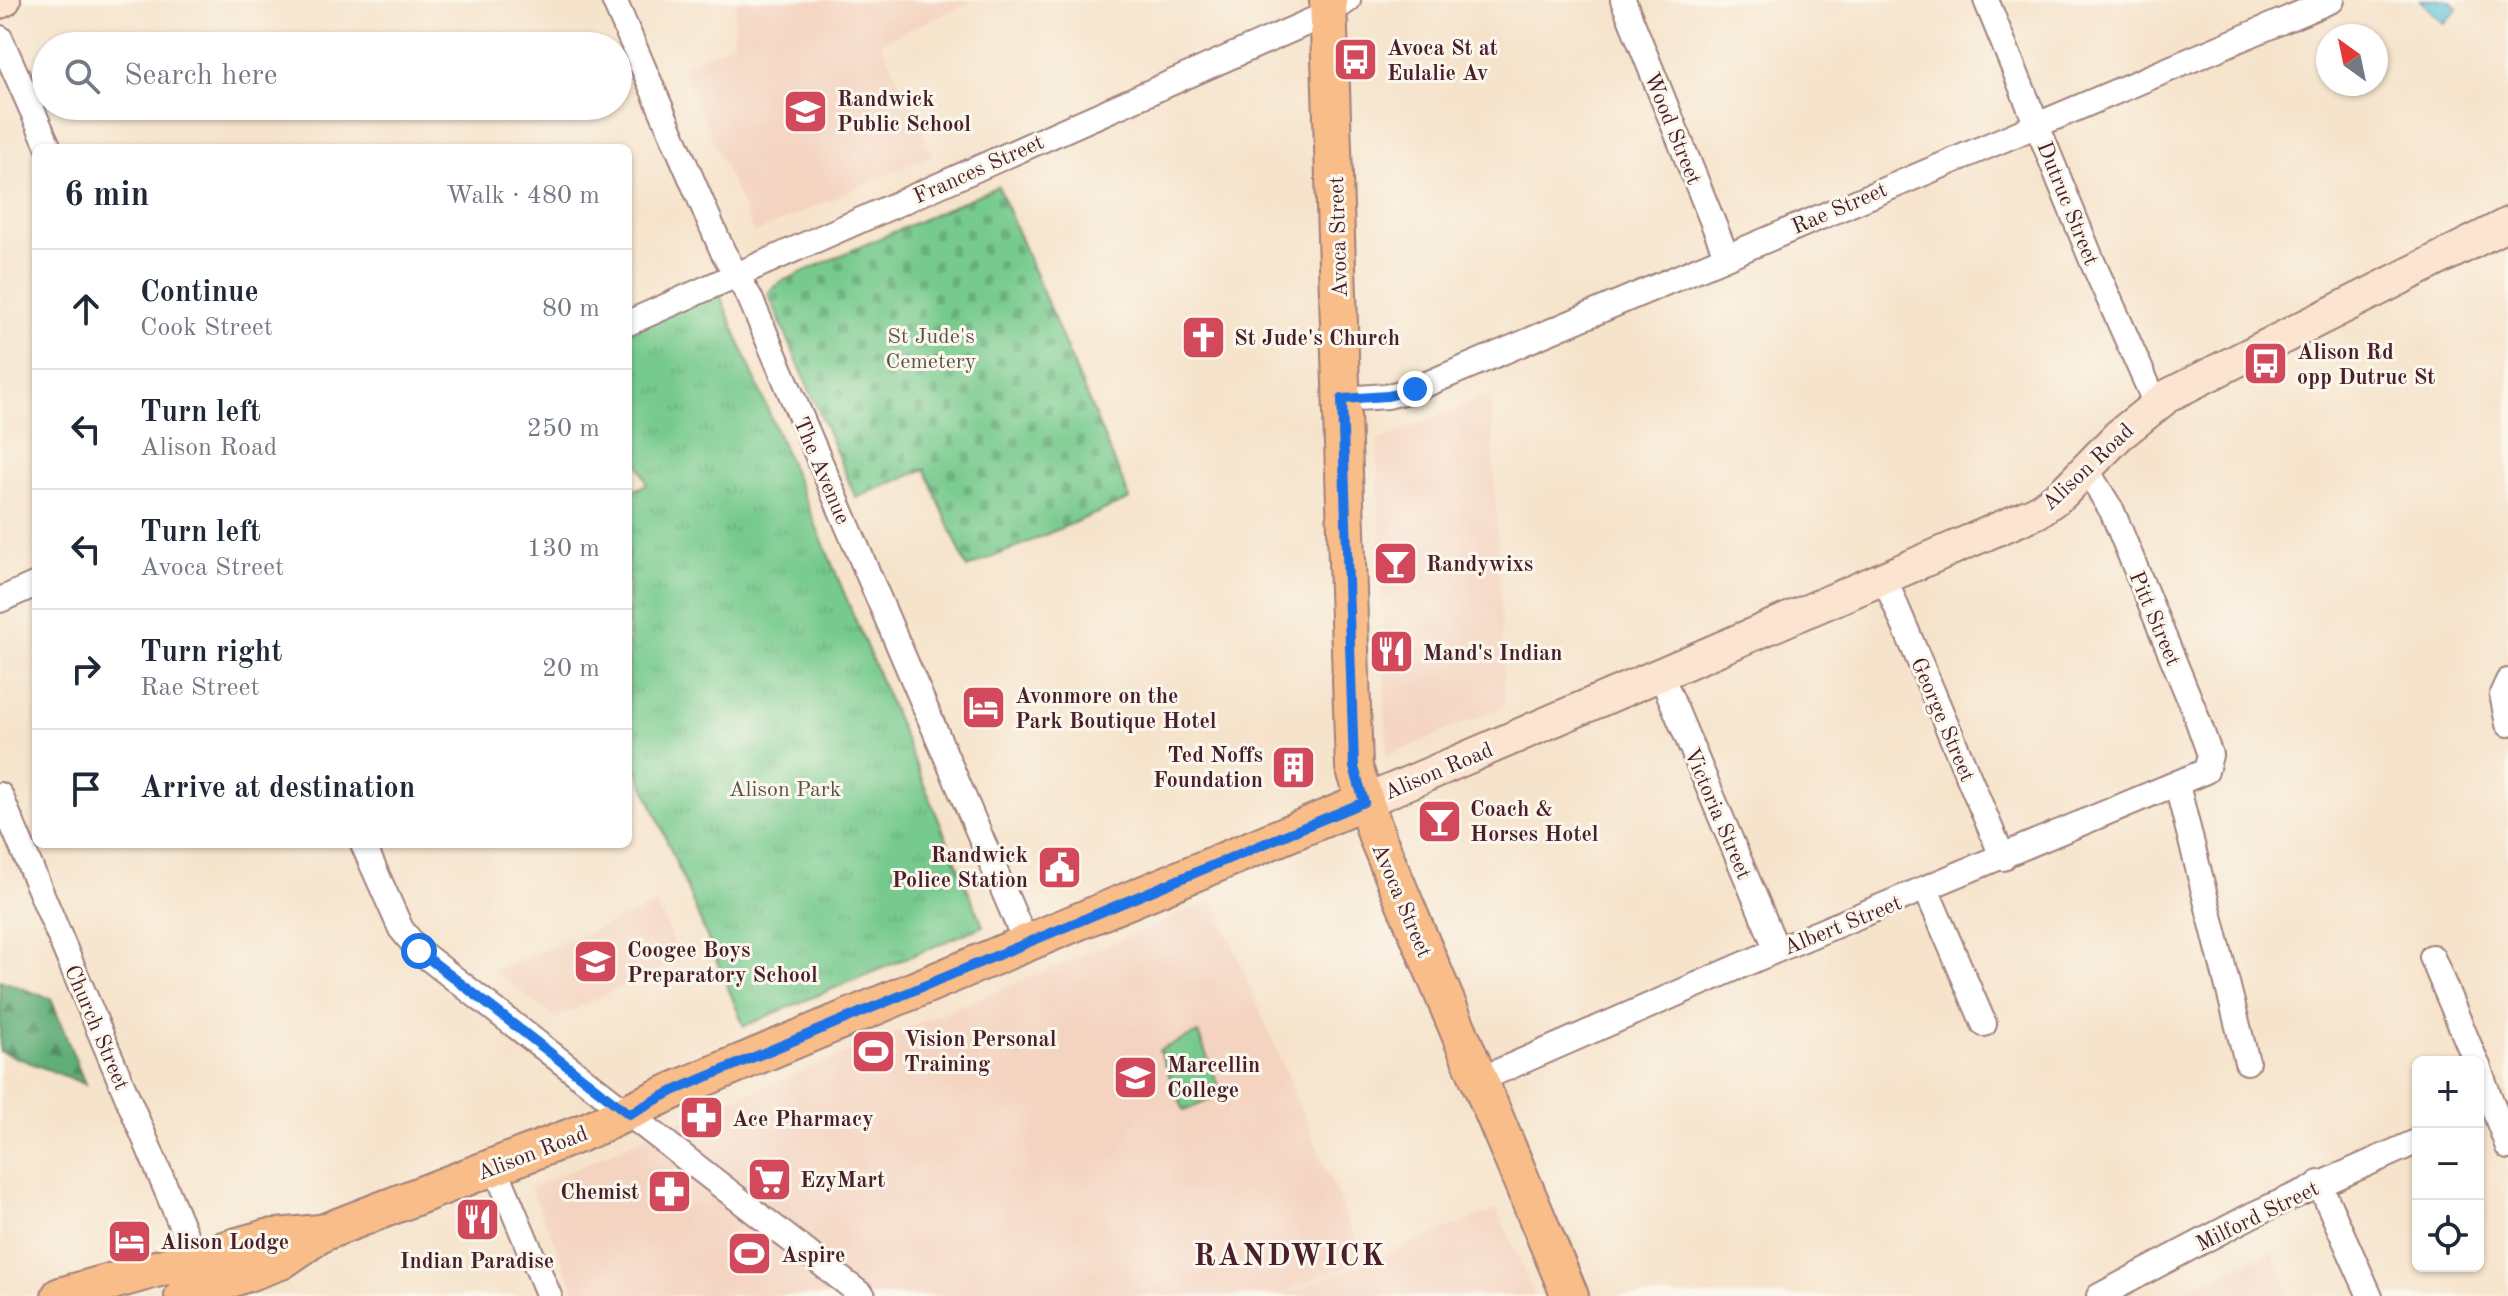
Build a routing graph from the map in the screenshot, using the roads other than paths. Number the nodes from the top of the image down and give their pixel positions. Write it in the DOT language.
graph roads {
  1 [pos="614,0"];
  2 [pos="1623,0"];
  3 [pos="1986,0"];
  4 [pos="2332,0"];
  5 [pos="1335,4"];
  6 [pos="628,32"];
  7 [pos="0,38"];
  8 [pos="632,42"];
  9 [pos="32,110"];
  10 [pos="37,120"];
  11 [pos="2038,124"];
  12 [pos="47,144"];
  13 [pos="2508,224"];
  14 [pos="1726,255"];
  15 [pos="737,275"];
  16 [pos="632,321"];
  17 [pos="1342,399"];
  18 [pos="2156,404"];
  19 [pos="2086,469"];
  20 [pos="1885,580"];
  21 [pos="32,586"];
  22 [pos="0,600"];
  23 [pos="1661,675"];
  24 [pos="2508,681"];
  25 [pos="2508,724"];
  26 [pos="2206,771"];
  27 [pos="2177,785"];
  28 [pos="0,795"];
  29 [pos="1364,802"];
  30 [pos="365,848"];
  31 [pos="2003,858"];
  32 [pos="1926,889"];
  33 [pos="1026,943"];
  34 [pos="1777,950"];
  35 [pos="2432,957"];
  36 [pos="1984,1024"];
  37 [pos="2474,1056"];
  38 [pos="2247,1062"];
  39 [pos="1479,1080"];
  40 [pos="2486,1113"];
  41 [pos="629,1114"];
  42 [pos="2412,1144"];
  43 [pos="2508,1147"];
  44 [pos="495,1167"];
  45 [pos="2319,1183"];
  46 [pos="322,1233"];
  47 [pos="196,1260"];
  48 [pos="60,1296"];
  49 [pos="183,1296"];
  50 [pos="549,1296"];
  51 [pos="863,1296"];
  52 [pos="1570,1296"];
  53 [pos="2099,1296"];
  54 [pos="2370,1296"];
  1 -- 6 [label="street, The Avenue"];
  2 -- 14 [label="street, Wood Street"];
  3 -- 11 [label="street, Dutruc Street"];
  4 -- 11 [label="street, Rae Street"];
  5 -- 15 [label="street, Frances Street"];
  5 -- 17 [label="main road, Avoca Street"];
  7 -- 9 [label="street"];
  8 -- 15 [label="street, The Avenue"];
  10 -- 12 [label="street"];
  11 -- 14 [label="street, Rae Street"];
  11 -- 18 [label="street, Dutruc Street"];
  13 -- 18 [label="main road, Alison Road"];
  14 -- 17 [label="street, Rae Street"];
  15 -- 16 [label="street, Frances Street"];
  15 -- 33 [label="street, The Avenue"];
  17 -- 29 [label="main road, Avoca Street"];
  18 -- 19 [label="main road, Alison Road"];
  19 -- 20 [label="main road, Alison Road"];
  19 -- 26 [label="street, Pitt Street"];
  20 -- 23 [label="main road, Alison Road"];
  20 -- 31 [label="street, George Street"];
  21 -- 22 [label="street"];
  23 -- 29 [label="main road, Alison Road"];
  23 -- 34 [label="street, Victoria Street"];
  24 -- 25 [label="street"];
  26 -- 27 [label="street, Albert Street"];
  27 -- 31 [label="street, Albert Street"];
  27 -- 38 [label="street"];
  28 -- 47 [label="street, Church Street"];
  29 -- 33 [label="main road, Alison Road"];
  29 -- 39 [label="main road, Avoca Street"];
  30 -- 41 [label="street"];
  31 -- 32 [label="street, Albert Street"];
  32 -- 34 [label="street, Albert Street"];
  32 -- 36 [label="street"];
  33 -- 41 [label="main road, Alison Road"];
  34 -- 39 [label="street, Albert Street"];
  35 -- 37 [label="street"];
  39 -- 52 [label="main road, Avoca Street"];
  40 -- 43 [label="street"];
  41 -- 44 [label="main road, Alison Road"];
  41 -- 51 [label="street"];
  42 -- 45 [label="street, Milford Street"];
  44 -- 46 [label="main road, Alison Road"];
  44 -- 50 [label="street"];
  45 -- 53 [label="street, Milford Street"];
  45 -- 54 [label="street"];
  46 -- 47 [label="main road, Alison Road"];
  46 -- 49 [label="main road, Alison Road"];
  47 -- 48 [label="main road, Alison Road"];
}
